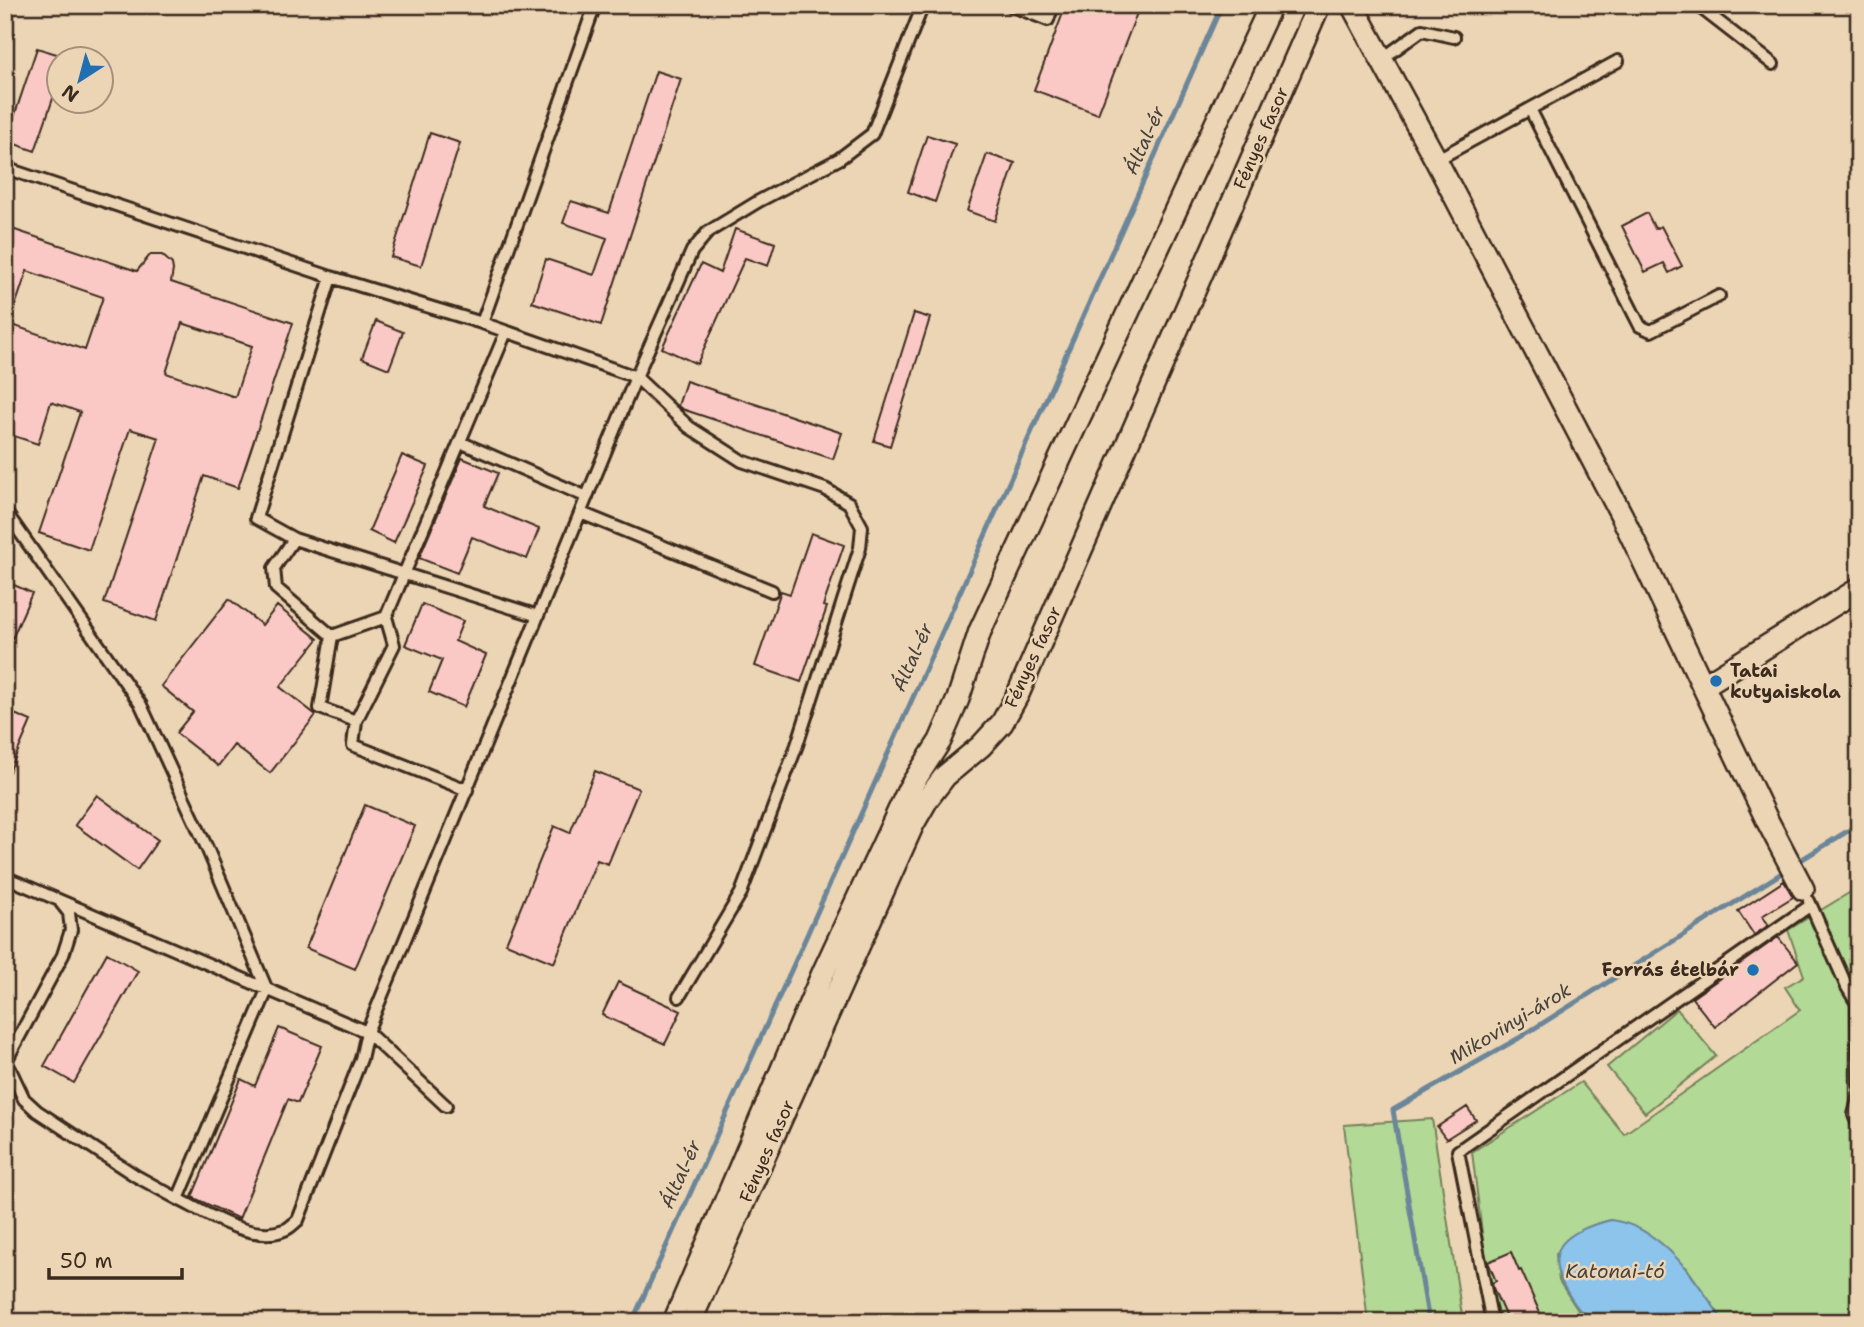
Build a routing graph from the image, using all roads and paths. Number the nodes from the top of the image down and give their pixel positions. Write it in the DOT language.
graph roads {
  1 [pos="595,5"];
  2 [pos="923,5"];
  3 [pos="1010,5"];
  4 [pos="1053,5"];
  5 [pos="1271,5"];
  6 [pos="1319,5"];
  7 [pos="1352,5"];
  8 [pos="1697,5"];
  9 [pos="1454,37"];
  10 [pos="1382,59"];
  11 [pos="1618,61"];
  12 [pos="1773,64"];
  13 [pos="1530,108"];
  14 [pos="1436,160"];
  15 [pos="5,168"];
  16 [pos="331,277"];
  17 [pos="1719,296"];
  18 [pos="482,323"];
  19 [pos="506,331"];
  20 [pos="636,377"];
  21 [pos="460,442"];
  22 [pos="587,497"];
  23 [pos="5,511"];
  24 [pos="580,513"];
  25 [pos="294,539"];
  26 [pos="404,573"];
  27 [pos="1859,589"];
  28 [pos="772,591"];
  29 [pos="538,616"];
  30 [pos="386,617"];
  31 [pos="332,636"];
  32 [pos="1703,686"];
  33 [pos="356,721"];
  34 [pos="467,790"];
  35 [pos="5,877"];
  36 [pos="1803,890"];
  37 [pos="59,900"];
  38 [pos="267,990"];
  39 [pos="679,997"];
  40 [pos="1858,1006"];
  41 [pos="367,1032"];
  42 [pos="6,1062"];
  43 [pos="1859,1085"];
  44 [pos="1859,1096"];
  45 [pos="446,1106"];
  46 [pos="1859,1127"];
  47 [pos="178,1199"];
  48 [pos="674,1322"];
  49 [pos="690,1322"];
  50 [pos="1492,1322"];
  1 -- 18 [label="lane"];
  2 -- 20 [label="lane"];
  3 -- 4 [label="lane"];
  5 -- 48 [label="street"];
  6 -- 49 [label="street, Fényes fasor"];
  7 -- 10 [label="street"];
  8 -- 12 [label="lane"];
  9 -- 10 [label="lane"];
  10 -- 14 [label="street"];
  11 -- 13 [label="lane"];
  13 -- 14 [label="lane"];
  13 -- 17 [label="lane"];
  14 -- 32 [label="street"];
  15 -- 16 [label="lane"];
  16 -- 18 [label="lane"];
  16 -- 25 [label="lane"];
  18 -- 19 [label="lane"];
  19 -- 20 [label="lane"];
  19 -- 21 [label="lane"];
  20 -- 22 [label="lane"];
  20 -- 39 [label="lane"];
  21 -- 22 [label="lane"];
  21 -- 26 [label="lane"];
  22 -- 24 [label="lane"];
  23 -- 38 [label="lane"];
  24 -- 28 [label="lane"];
  24 -- 29 [label="lane"];
  25 -- 26 [label="lane"];
  25 -- 31 [label="lane"];
  26 -- 29 [label="lane"];
  26 -- 30 [label="lane"];
  27 -- 32 [label="street"];
  29 -- 34 [label="lane"];
  30 -- 31 [label="lane"];
  30 -- 33 [label="lane"];
  31 -- 33 [label="lane"];
  32 -- 36 [label="street"];
  33 -- 34 [label="lane"];
  34 -- 41 [label="lane"];
  35 -- 37 [label="lane"];
  36 -- 40 [label="lane"];
  36 -- 50 [label="lane"];
  37 -- 38 [label="lane"];
  37 -- 42 [label="lane"];
  38 -- 41 [label="lane"];
  38 -- 47 [label="lane"];
  40 -- 43 [label="lane"];
  41 -- 45 [label="lane"];
  41 -- 47 [label="lane"];
  42 -- 47 [label="lane"];
  44 -- 46 [label="lane"];
}
